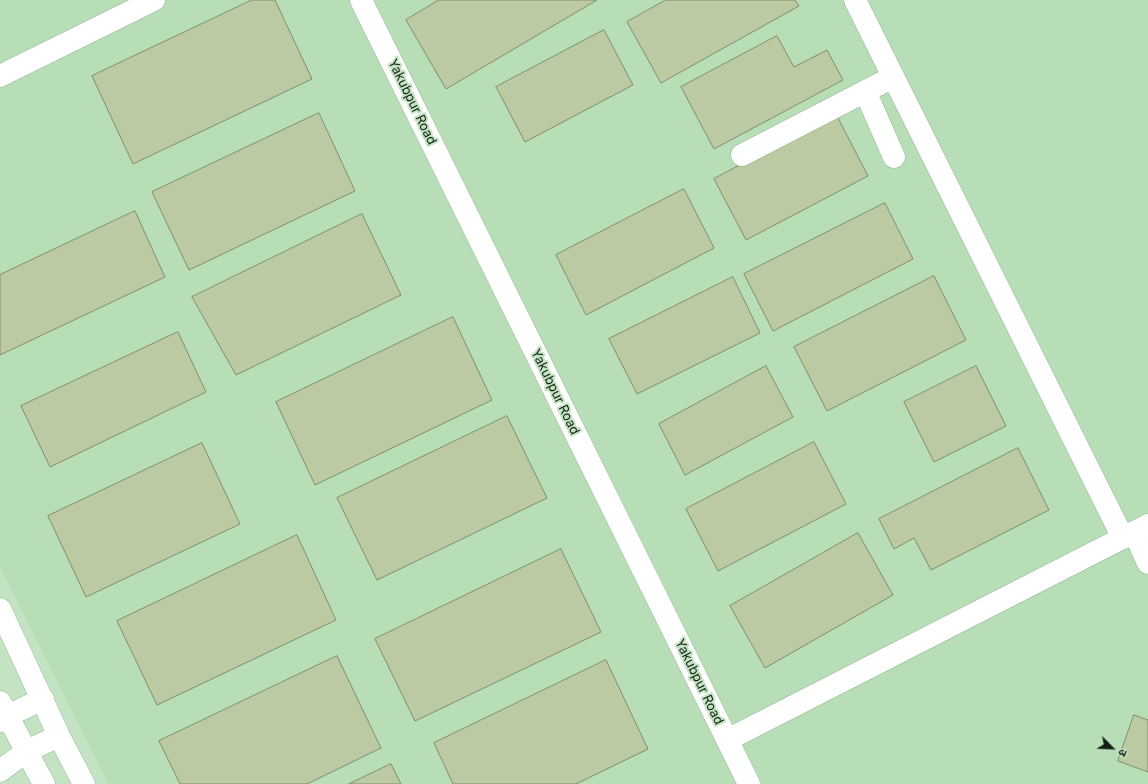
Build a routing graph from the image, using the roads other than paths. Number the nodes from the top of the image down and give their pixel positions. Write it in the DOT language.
graph roads {
  1 [pos="154,0"];
  2 [pos="361,0"];
  3 [pos="855,0"];
  4 [pos="0,76"];
  5 [pos="893,77"];
  6 [pos="865,91"];
  7 [pos="742,155"];
  8 [pos="894,156"];
  9 [pos="1135,531"];
  10 [pos="1148,563"];
  11 [pos="0,609"];
  12 [pos="43,699"];
  13 [pos="2,713"];
  14 [pos="59,736"];
  15 [pos="727,740"];
  16 [pos="27,751"];
  17 [pos="0,771"];
  18 [pos="44,784"];
  19 [pos="84,784"];
  20 [pos="749,784"];
  1 -- 4 [label="street"];
  2 -- 15 [label="street, Yakubpur Road"];
  3 -- 5 [label="street"];
  5 -- 6 [label="street"];
  5 -- 9 [label="street"];
  6 -- 7 [label="street"];
  6 -- 8 [label="street"];
  9 -- 10 [label="street"];
  9 -- 15 [label="street"];
  11 -- 12 [label="street"];
  12 -- 13 [label="street"];
  12 -- 14 [label="street"];
  13 -- 16 [label="street"];
  14 -- 16 [label="street"];
  14 -- 19 [label="street"];
  15 -- 20 [label="street, Yakubpur Road"];
  16 -- 17 [label="street"];
  16 -- 18 [label="street"];
}
